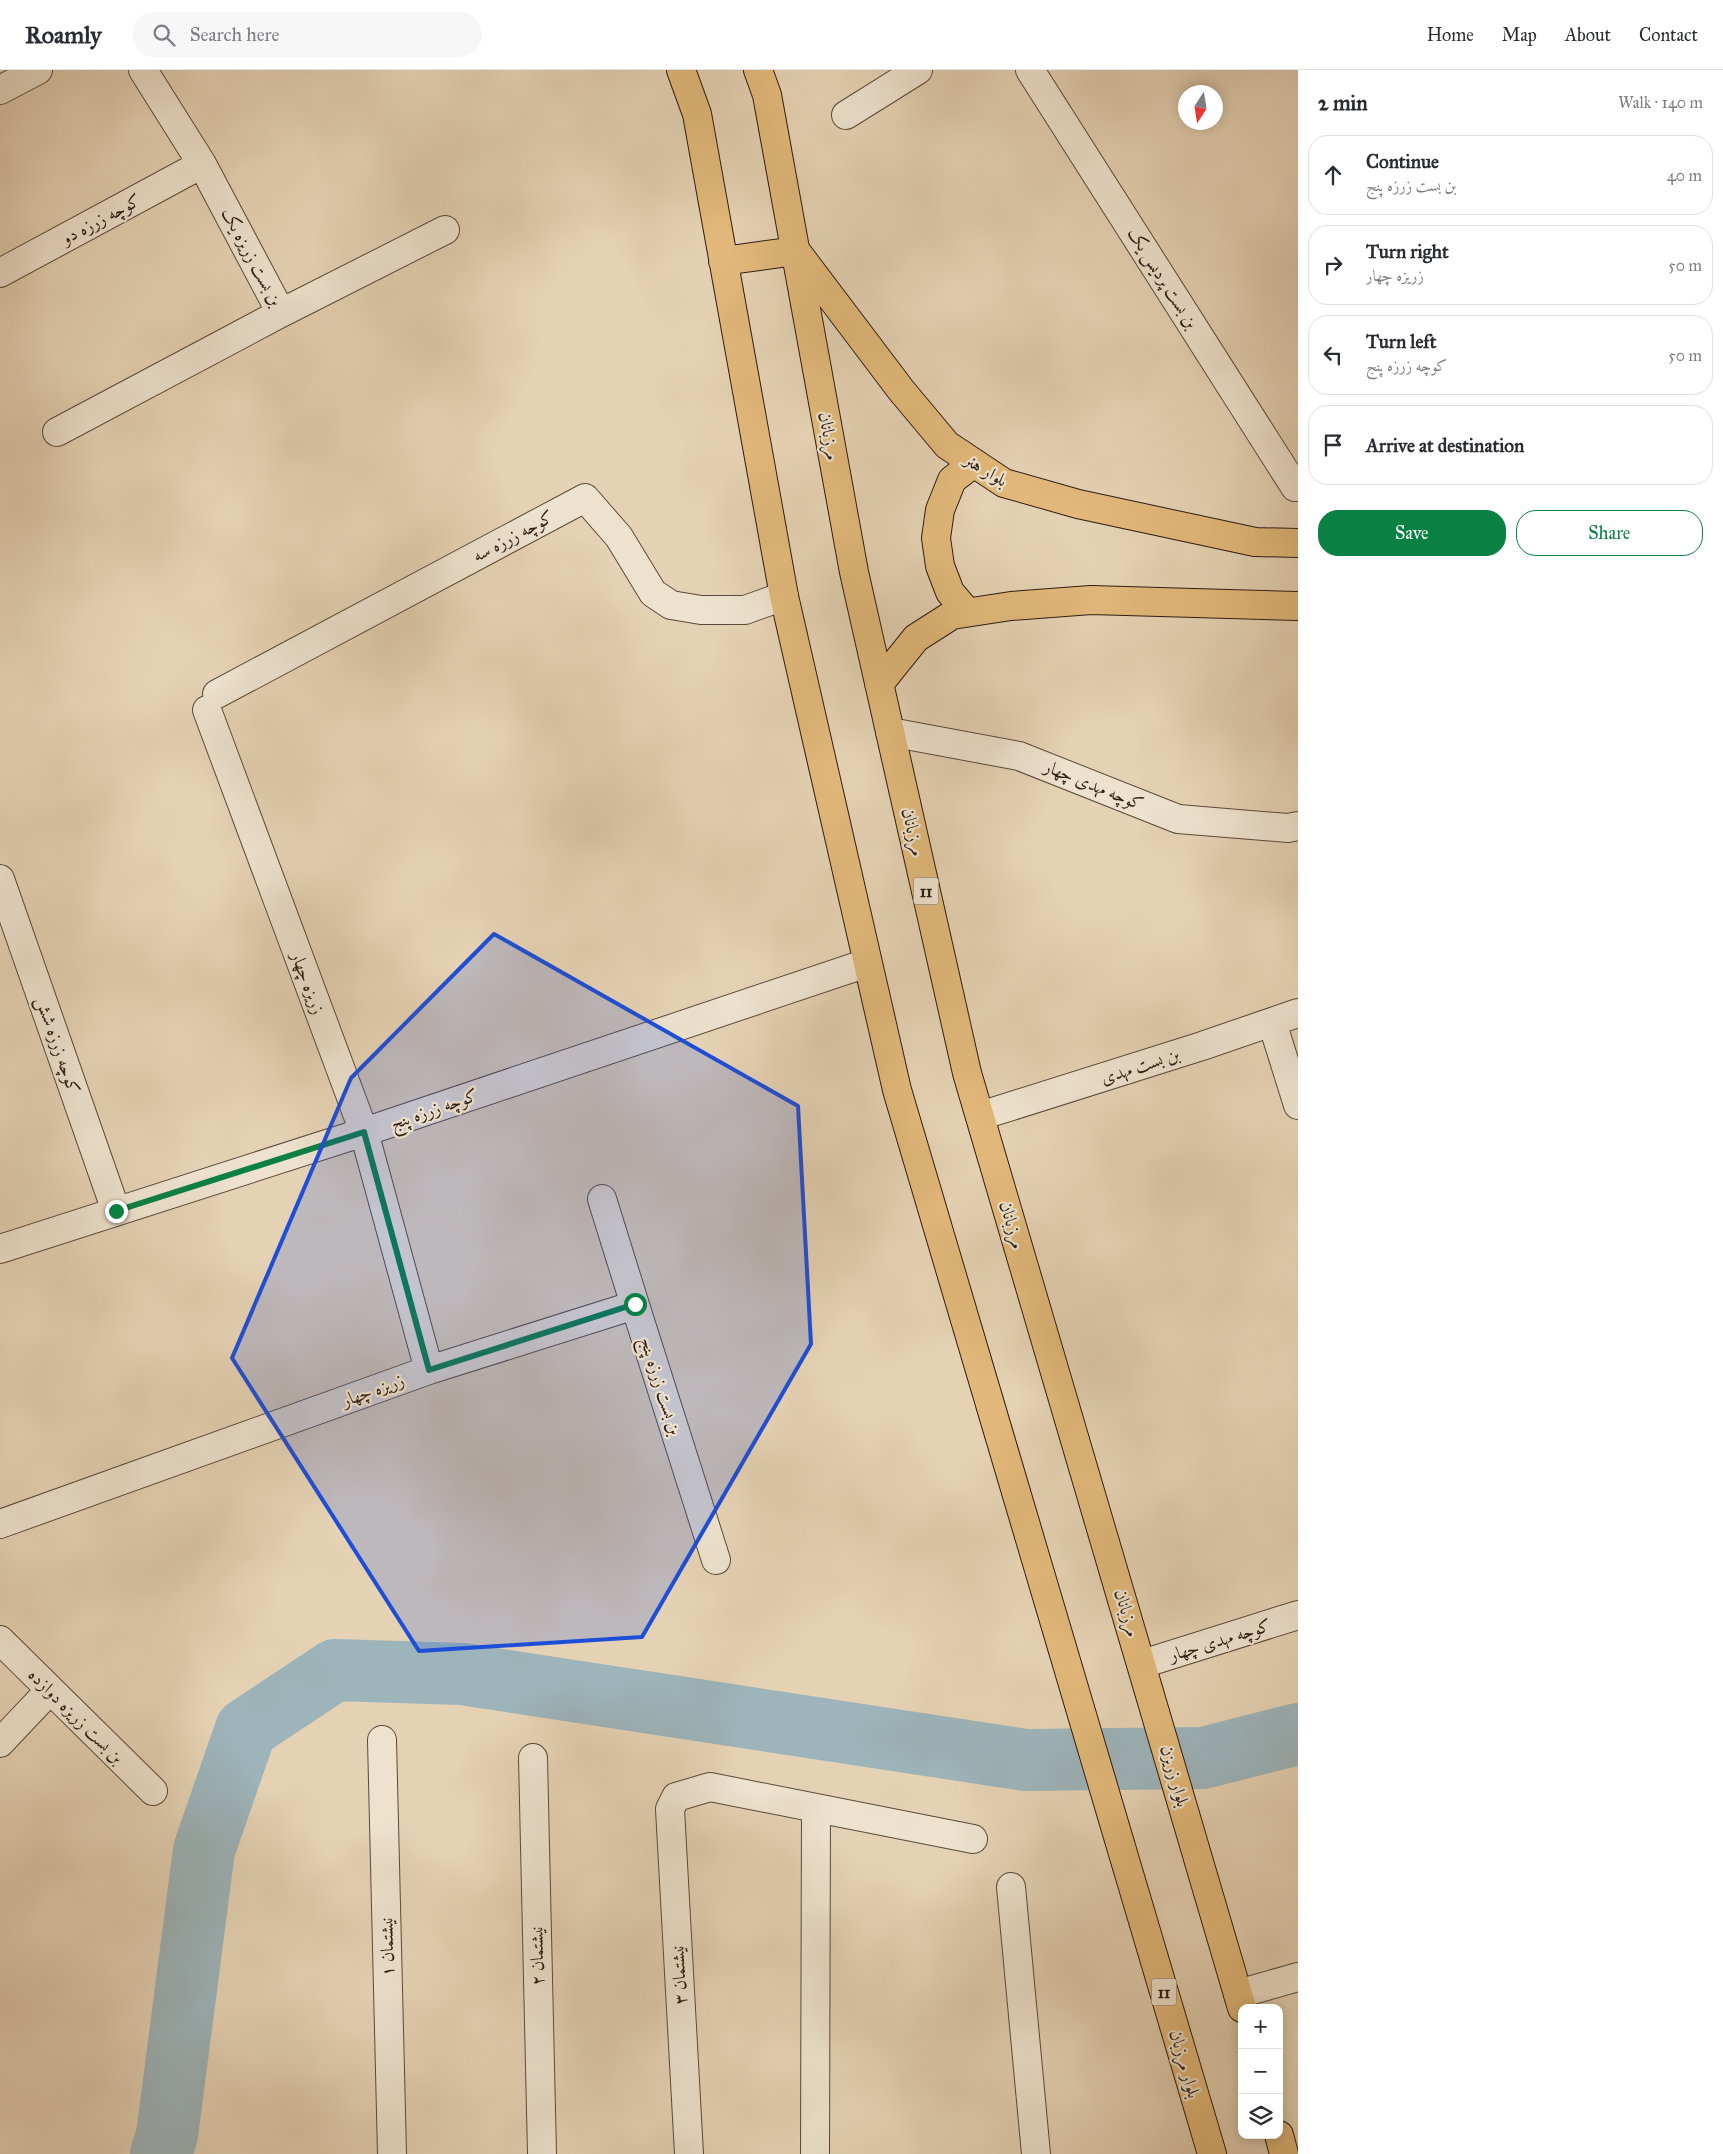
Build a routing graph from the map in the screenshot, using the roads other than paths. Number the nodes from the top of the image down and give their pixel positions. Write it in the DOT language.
graph roads {
  1 [pos="38,70"];
  2 [pos="143,70"];
  3 [pos="680,70"];
  4 [pos="758,70"];
  5 [pos="918,70"];
  6 [pos="1030,70"];
  7 [pos="0,90"];
  8 [pos="846,116"];
  9 [pos="202,164"];
  10 [pos="445,230"];
  11 [pos="796,251"];
  12 [pos="723,261"];
  13 [pos="0,273"];
  14 [pos="281,313"];
  15 [pos="58,432"];
  16 [pos="974,463"];
  17 [pos="1295,487"];
  18 [pos="1298,543"];
  19 [pos="784,596"];
  20 [pos="1298,606"];
  21 [pos="967,612"];
  22 [pos="879,684"];
  23 [pos="212,702"];
  24 [pos="890,732"];
  25 [pos="1298,826"];
  26 [pos="0,879"];
  27 [pos="867,963"];
  28 [pos="1298,1013"];
  29 [pos="1272,1022"];
  30 [pos="1298,1105"];
  31 [pos="980,1116"];
  32 [pos="364,1132"];
  33 [pos="602,1198"];
  34 [pos="116,1211"];
  35 [pos="0,1249"];
  36 [pos="635,1304"];
  37 [pos="429,1370"];
  38 [pos="0,1524"];
  39 [pos="716,1560"];
  40 [pos="1298,1615"];
  41 [pos="0,1640"];
  42 [pos="1142,1664"];
  43 [pos="50,1690"];
  44 [pos="1152,1698"];
  45 [pos="382,1740"];
  46 [pos="0,1743"];
  47 [pos="533,1758"];
  48 [pos="153,1791"];
  49 [pos="816,1808"];
  50 [pos="973,1839"];
  51 [pos="1011,1887"];
  52 [pos="1298,1977"];
  53 [pos="1240,2001"];
  54 [pos="1280,2139"];
  55 [pos="392,2154"];
  56 [pos="542,2154"];
  57 [pos="689,2154"];
  58 [pos="815,2154"];
  59 [pos="1036,2154"];
  60 [pos="1212,2154"];
  61 [pos="1284,2154"];
  1 -- 7 [label="street"];
  2 -- 9 [label="street, بن بست زریزه یک"];
  3 -- 12 [label="main road, 11"];
  4 -- 11 [label="main road, مرزبانان / 11"];
  5 -- 8 [label="street"];
  6 -- 17 [label="street, بن بست پردیس یک"];
  9 -- 13 [label="street, کوچه زرزه دو"];
  9 -- 14 [label="street, بن بست زریزه یک"];
  10 -- 14 [label="street, بن بست زریزه یک"];
  11 -- 12 [label="main road"];
  11 -- 16 [label="main road, بلوار هنر"];
  11 -- 22 [label="main road, مرزبانان / 11"];
  12 -- 19 [label="main road, 11"];
  14 -- 15 [label="street"];
  16 -- 18 [label="main road, بلوار هنر"];
  16 -- 21 [label="main road"];
  19 -- 23 [label="street, کوچه زرزه سه"];
  19 -- 27 [label="main road, 11"];
  20 -- 21 [label="main road"];
  21 -- 22 [label="main road"];
  22 -- 24 [label="main road, مرزبانان / 11"];
  23 -- 32 [label="street, زریزه چهار"];
  24 -- 25 [label="street, کوچه مهدی چهار"];
  24 -- 31 [label="main road, مرزبانان / 11"];
  26 -- 34 [label="street, کوچه زرزه شش"];
  27 -- 32 [label="street, کوچه زرزه پنج"];
  27 -- 60 [label="main road, بلوار مرزبان / 11"];
  28 -- 29 [label="street, بن بست مهدی"];
  29 -- 30 [label="street"];
  29 -- 31 [label="street, بن بست مهدی"];
  31 -- 42 [label="main road, مرزبانان / 11"];
  32 -- 34 [label="street, کوچه زرزه پنج"];
  32 -- 37 [label="street, زریزه چهار"];
  33 -- 36 [label="street, بن بست زرزه پنج"];
  34 -- 35 [label="street, کوچه زرزه پنج"];
  36 -- 37 [label="street"];
  36 -- 39 [label="street, بن بست زرزه پنج"];
  37 -- 38 [label="street, زریزه چهار"];
  40 -- 42 [label="street, کوچه مهدی چهار"];
  41 -- 43 [label="street, بن بست زریزه دوازده"];
  42 -- 44 [label="main road, مرزبانان / 11"];
  43 -- 46 [label="street"];
  43 -- 48 [label="street, بن بست زریزه دوازده"];
  44 -- 53 [label="main road, بلوار زریزن / 11"];
  45 -- 55 [label="street, نيشتمان ۱"];
  47 -- 56 [label="street, نيشتمان ۲"];
  49 -- 50 [label="street"];
  49 -- 57 [label="street, نيشتمان ۳"];
  49 -- 58 [label="street"];
  51 -- 59 [label="street"];
  52 -- 53 [label="street"];
  54 -- 61 [label="main road"];
}
